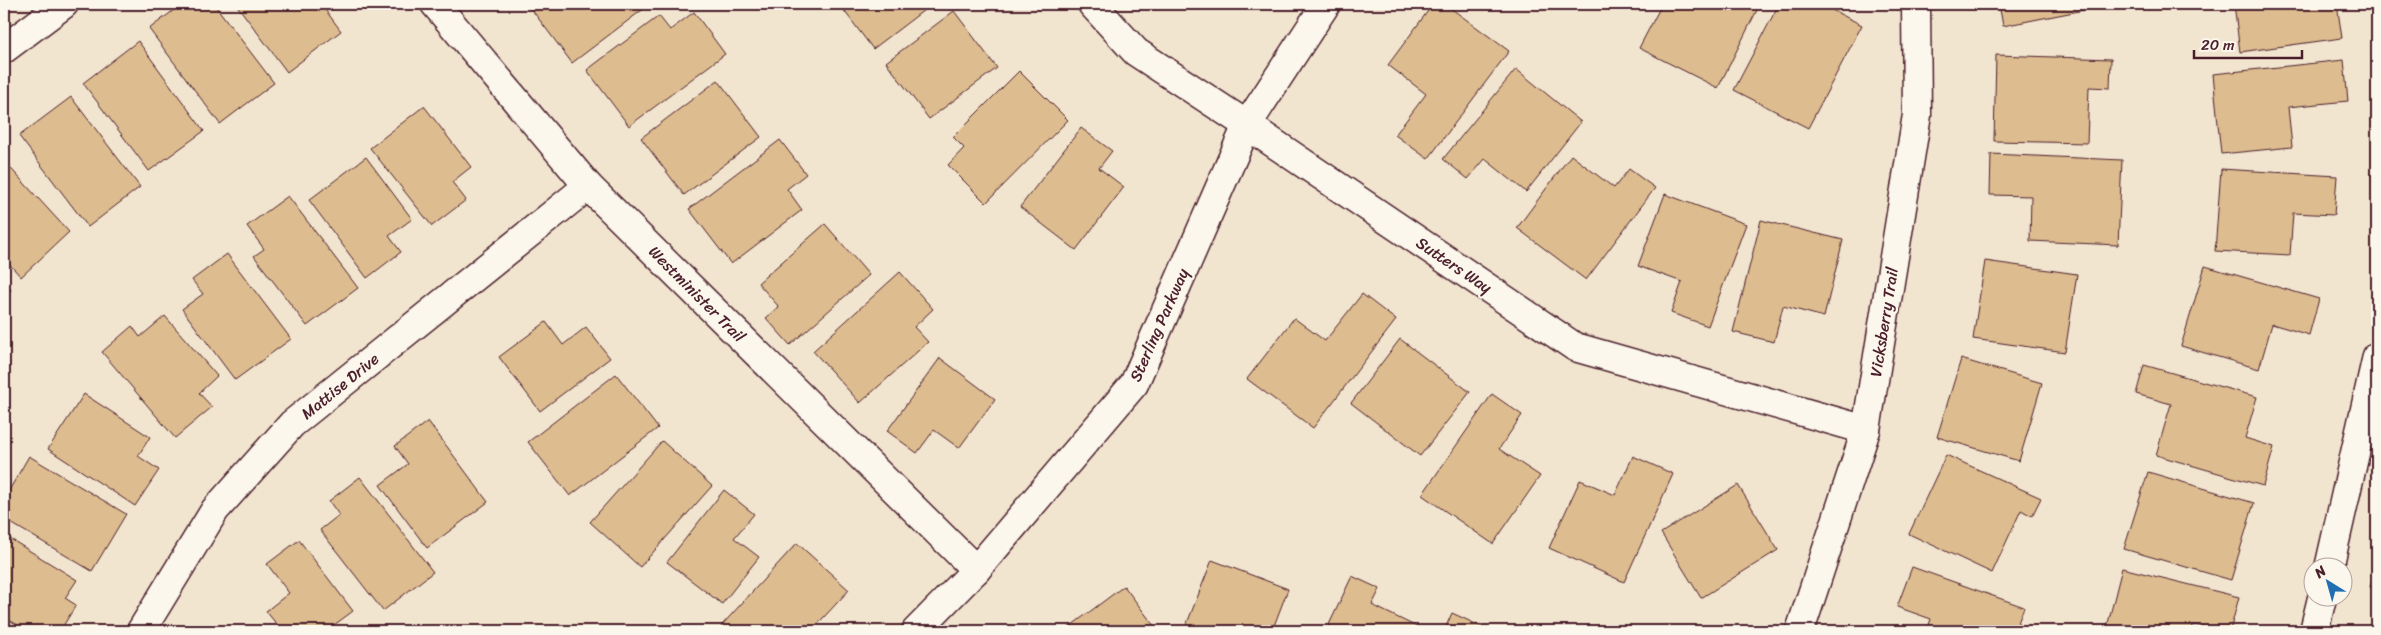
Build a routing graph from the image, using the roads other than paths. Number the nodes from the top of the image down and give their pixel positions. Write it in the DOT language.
graph roads {
  1 [pos="64,4"];
  2 [pos="435,4"];
  3 [pos="1092,4"];
  4 [pos="1326,4"];
  5 [pos="1916,4"];
  6 [pos="4,49"];
  7 [pos="1247,125"];
  8 [pos="588,186"];
  9 [pos="2377,356"];
  10 [pos="1866,430"];
  11 [pos="2330,558"];
  12 [pos="976,570"];
  13 [pos="2320,608"];
  14 [pos="141,631"];
  15 [pos="916,631"];
  16 [pos="1800,631"];
  17 [pos="2314,631"];
  1 -- 6 [label="street"];
  2 -- 8 [label="street, Westminister Trail"];
  3 -- 7 [label="street, Sutters Way"];
  4 -- 7 [label="street, Sterling Parkway"];
  5 -- 10 [label="street, Vicksberry Trail"];
  7 -- 10 [label="street, Sutters Way"];
  7 -- 12 [label="street, Sterling Parkway"];
  8 -- 12 [label="street, Westminister Trail"];
  8 -- 14 [label="street, Mattise Drive"];
  9 -- 11 [label="street"];
  10 -- 16 [label="street, Vicksberry Trail"];
  12 -- 15 [label="street, Sterling Parkway"];
  13 -- 17 [label="street"];
}
